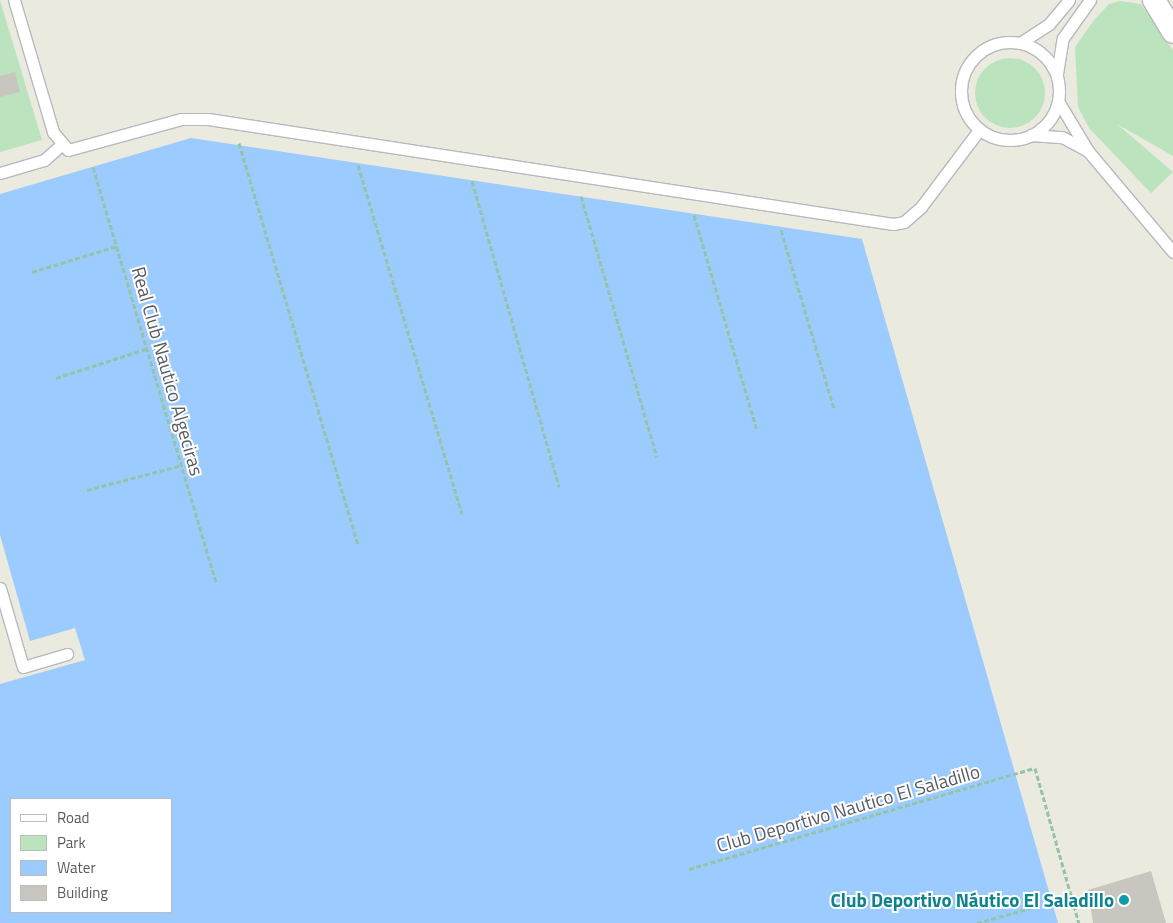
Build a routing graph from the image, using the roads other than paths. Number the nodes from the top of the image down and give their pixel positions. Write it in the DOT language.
graph roads {
  1 [pos="14,0"];
  2 [pos="1069,0"];
  3 [pos="1090,0"];
  4 [pos="1154,0"];
  5 [pos="1164,0"];
  6 [pos="1173,15"];
  7 [pos="1173,32"];
  8 [pos="1020,43"];
  9 [pos="1056,76"];
  10 [pos="1058,101"];
  11 [pos="979,130"];
  12 [pos="1031,135"];
  13 [pos="60,146"];
  14 [pos="1088,151"];
  15 [pos="0,173"];
  16 [pos="1173,252"];
  17 [pos="0,588"];
  18 [pos="67,654"];
  1 -- 13 [label="lane"];
  2 -- 8 [label="lane"];
  3 -- 9 [label="lane"];
  4 -- 7 [label="street"];
  5 -- 6 [label="lane"];
  8 -- 9 [label="lane"];
  8 -- 11 [label="lane"];
  9 -- 10 [label="lane"];
  10 -- 12 [label="lane"];
  10 -- 14 [label="lane"];
  11 -- 12 [label="lane"];
  11 -- 13 [label="lane"];
  12 -- 14 [label="lane"];
  13 -- 15 [label="lane"];
  14 -- 16 [label="lane"];
  17 -- 18 [label="lane"];
}
